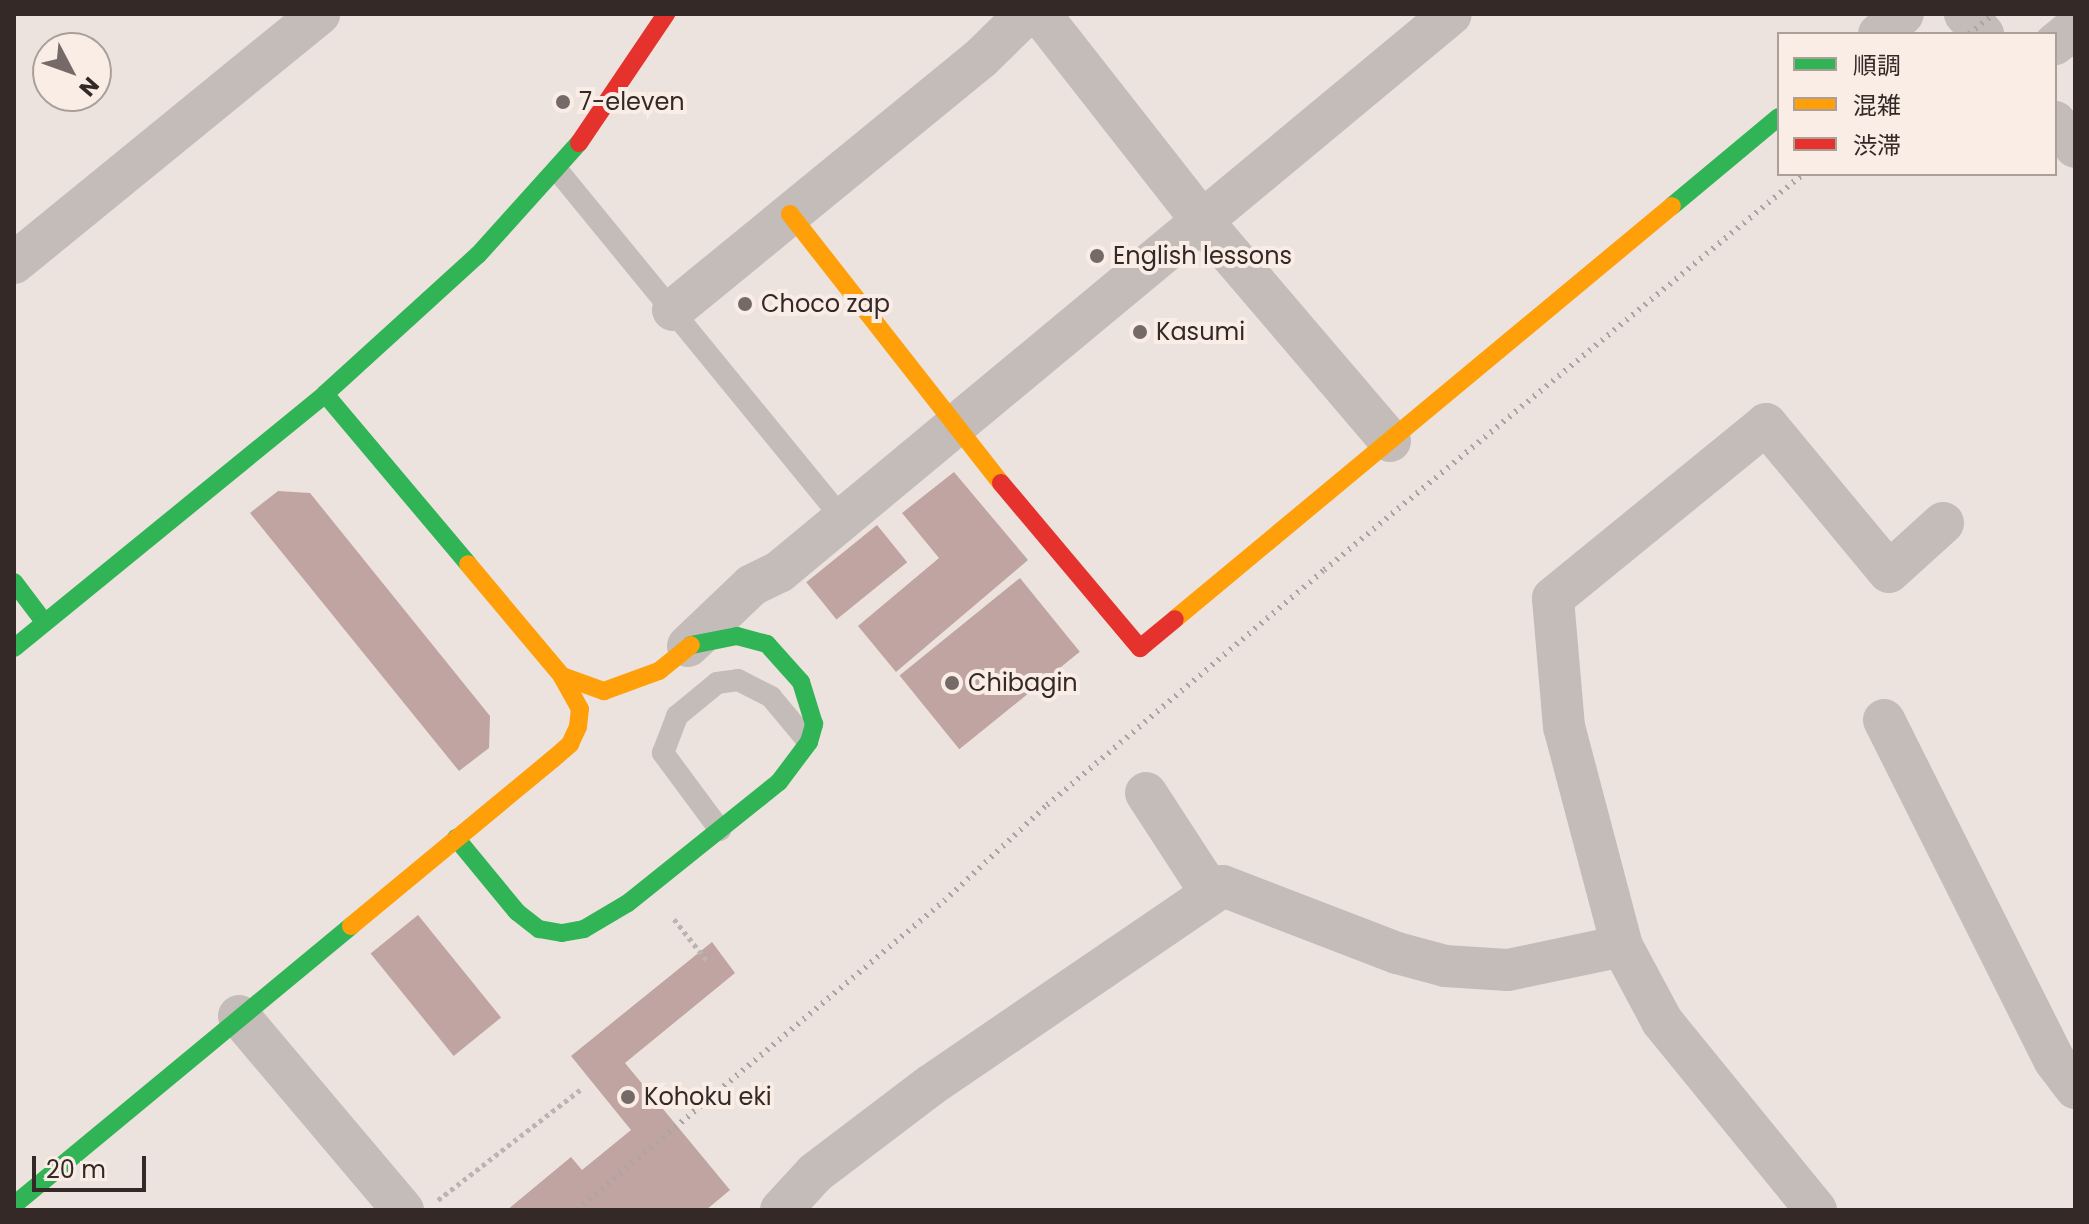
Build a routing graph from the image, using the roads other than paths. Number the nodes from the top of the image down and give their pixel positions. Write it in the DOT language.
graph roads {
  1 [pos="319,14"];
  2 [pos="666,14"];
  3 [pos="1026,14"];
  4 [pos="1040,14"];
  5 [pos="1451,14"];
  6 [pos="1903,14"];
  7 [pos="1965,14"];
  8 [pos="2075,28"];
  9 [pos="1881,32"];
  10 [pos="1981,32"];
  11 [pos="2057,42"];
  12 [pos="1777,119"];
  13 [pos="2057,124"];
  14 [pos="2075,147"];
  15 [pos="558,171"];
  16 [pos="790,214"];
  17 [pos="1203,222"];
  18 [pos="14,263"];
  19 [pos="673,310"];
  20 [pos="325,394"];
  21 [pos="953,425"];
  22 [pos="1390,441"];
  23 [pos="843,519"];
  24 [pos="1943,523"];
  25 [pos="779,572"];
  26 [pos="14,582"];
  27 [pos="45,623"];
  28 [pos="767,644"];
  29 [pos="688,646"];
  30 [pos="14,648"];
  31 [pos="562,676"];
  32 [pos="1884,720"];
  33 [pos="809,742"];
  34 [pos="1146,793"];
  35 [pos="720,830"];
  36 [pos="456,838"];
  37 [pos="1211,893"];
  38 [pos="1622,946"];
  39 [pos="239,1016"];
  40 [pos="2075,1088"];
  41 [pos="14,1204"];
  42 [pos="415,1209"];
  43 [pos="19,1210"];
  44 [pos="781,1210"];
  45 [pos="1816,1210"];
  1 -- 18 [label="street"];
  2 -- 15 [label="street"];
  3 -- 16 [label="street"];
  4 -- 17 [label="street"];
  5 -- 17 [label="street"];
  6 -- 9 [label="street"];
  7 -- 10 [label="street"];
  8 -- 11 [label="street"];
  12 -- 22 [label="street"];
  13 -- 14 [label="street"];
  15 -- 19 [label="lane"];
  15 -- 20 [label="street"];
  16 -- 19 [label="street"];
  16 -- 21 [label="street"];
  17 -- 21 [label="street"];
  17 -- 22 [label="street"];
  19 -- 23 [label="lane"];
  20 -- 27 [label="street"];
  20 -- 31 [label="street"];
  21 -- 22 [label="street"];
  21 -- 23 [label="street"];
  23 -- 25 [label="street"];
  24 -- 38 [label="street"];
  25 -- 28 [label="street"];
  25 -- 29 [label="street"];
  26 -- 27 [label="street"];
  27 -- 30 [label="street"];
  28 -- 29 [label="street"];
  28 -- 33 [label="street"];
  29 -- 31 [label="street"];
  31 -- 36 [label="street"];
  32 -- 40 [label="street"];
  33 -- 35 [label="street"];
  33 -- 35 [label="lane"];
  34 -- 37 [label="street"];
  35 -- 36 [label="street"];
  36 -- 39 [label="street"];
  37 -- 38 [label="street"];
  37 -- 44 [label="street"];
  38 -- 45 [label="street"];
  39 -- 41 [label="street"];
  39 -- 42 [label="street"];
  41 -- 43 [label="street"];
}
